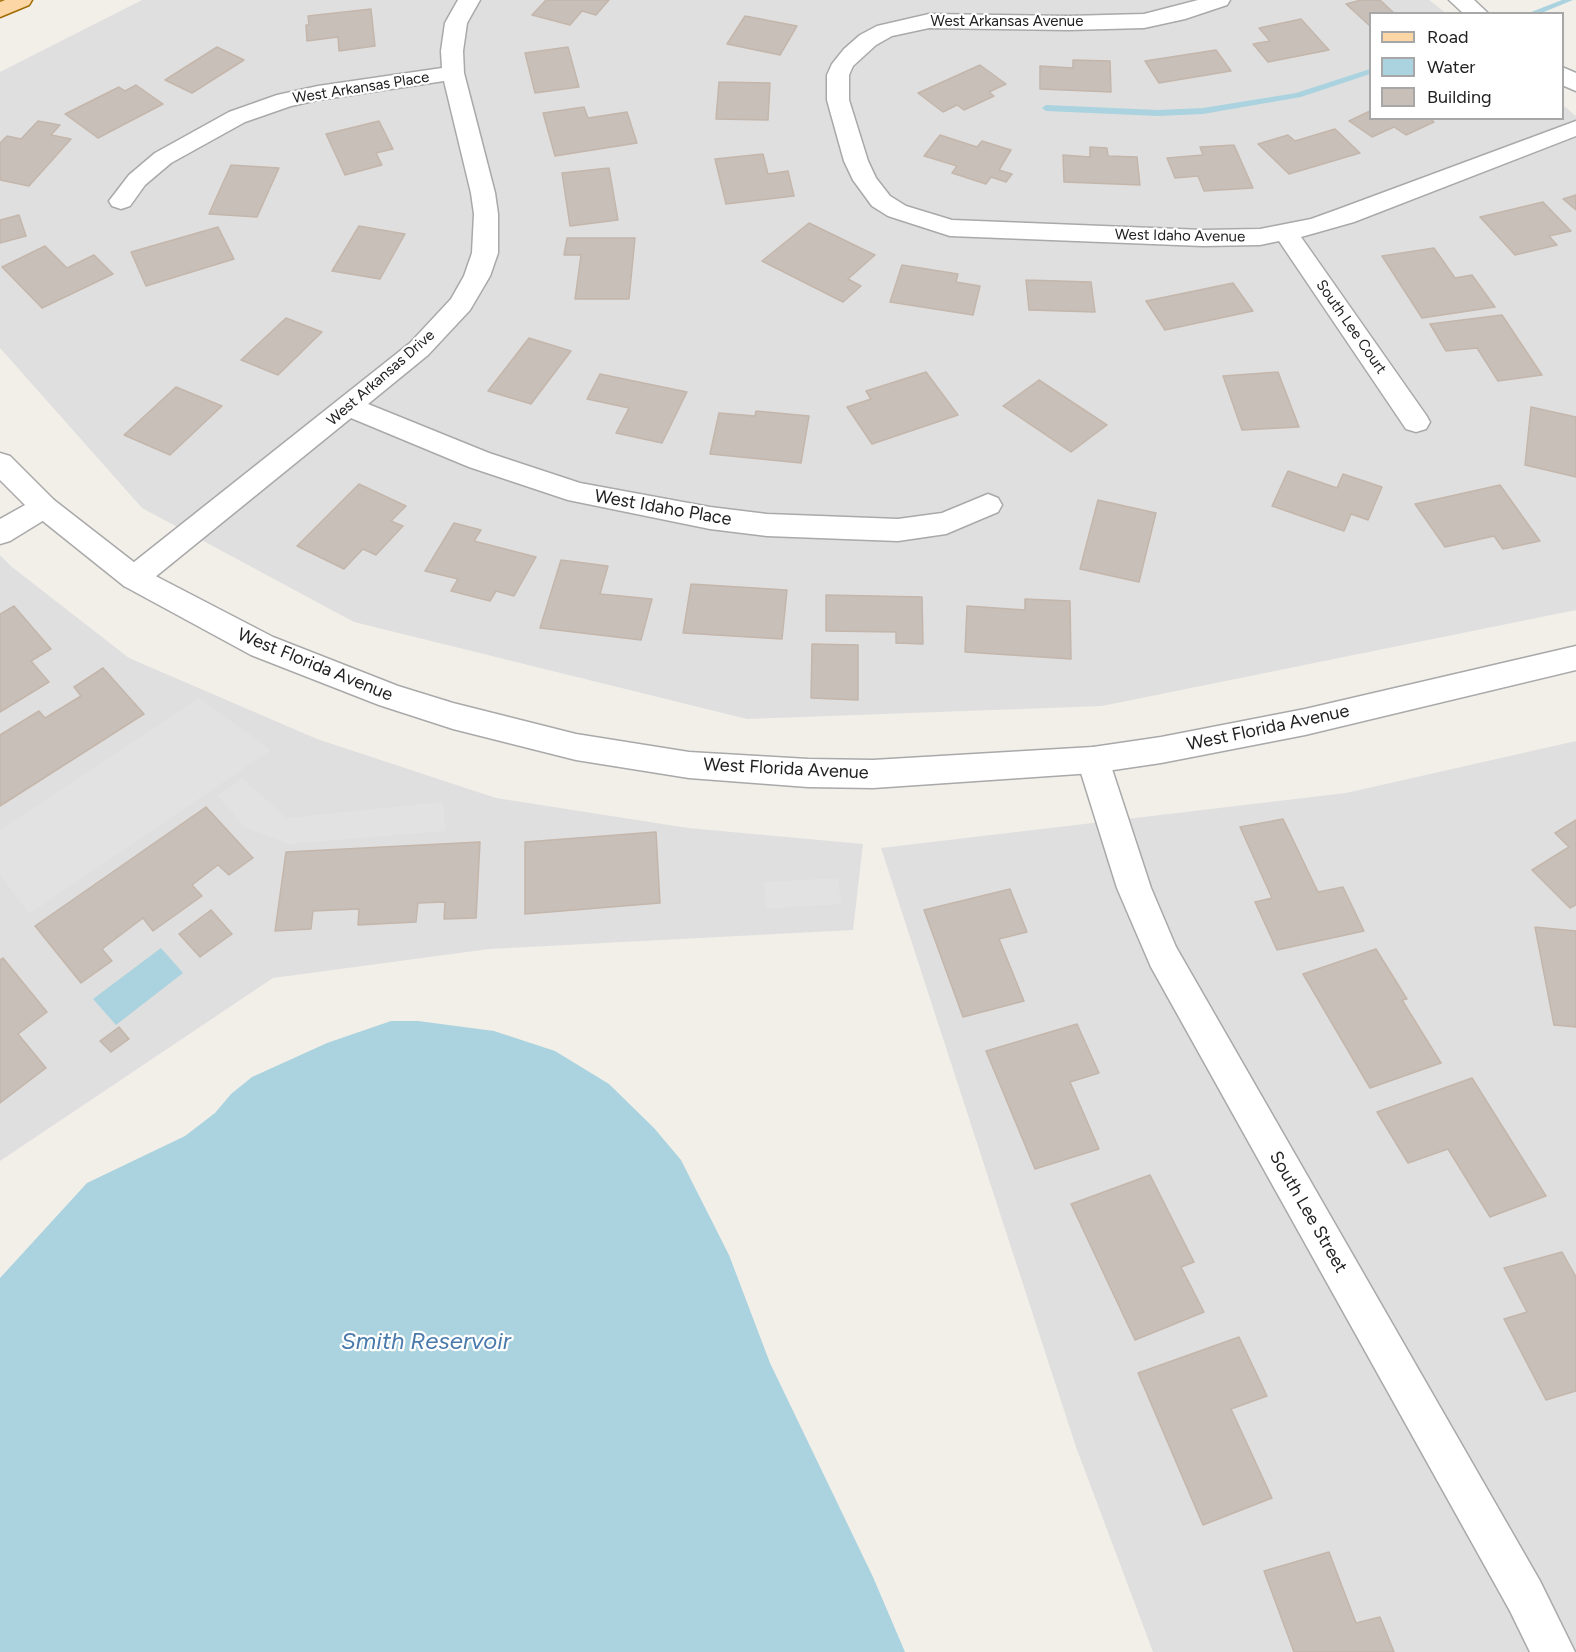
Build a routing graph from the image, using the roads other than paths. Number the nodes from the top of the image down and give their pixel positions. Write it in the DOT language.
graph roads {
  1 [pos="21,0"];
  2 [pos="469,0"];
  3 [pos="919,0"];
  4 [pos="1219,0"];
  5 [pos="1460,0"];
  6 [pos="0,11"];
  7 [pos="1475,12"];
  8 [pos="929,21"];
  9 [pos="453,73"];
  10 [pos="1564,75"];
  11 [pos="1576,84"];
  12 [pos="838,100"];
  13 [pos="1576,128"];
  14 [pos="121,201"];
  15 [pos="1286,232"];
  16 [pos="349,407"];
  17 [pos="1416,422"];
  18 [pos="0,464"];
  19 [pos="988,505"];
  20 [pos="44,507"];
  21 [pos="0,533"];
  22 [pos="134,578"];
  23 [pos="1576,658"];
  24 [pos="1093,759"];
  25 [pos="1553,1652"];
  1 -- 6 [label="main road"];
  2 -- 9 [label="street, West Arkansas Drive"];
  3 -- 8 [label="street"];
  4 -- 8 [label="street, West Arkansas Avenue"];
  5 -- 7 [label="street"];
  8 -- 12 [label="street, West Arkansas Avenue"];
  9 -- 14 [label="street, West Arkansas Place"];
  9 -- 16 [label="street, West Arkansas Drive"];
  10 -- 11 [label="street"];
  12 -- 15 [label="street, West Idaho Avenue"];
  13 -- 15 [label="street, West Idaho Avenue"];
  15 -- 17 [label="street, South Lee Court"];
  16 -- 19 [label="street, West Idaho Place"];
  16 -- 22 [label="street, West Arkansas Drive"];
  18 -- 20 [label="street, West Florida Avenue"];
  20 -- 21 [label="street"];
  20 -- 22 [label="street, West Florida Avenue"];
  22 -- 24 [label="street, West Florida Avenue"];
  23 -- 24 [label="street, West Florida Avenue"];
  24 -- 25 [label="street, South Lee Street"];
}
